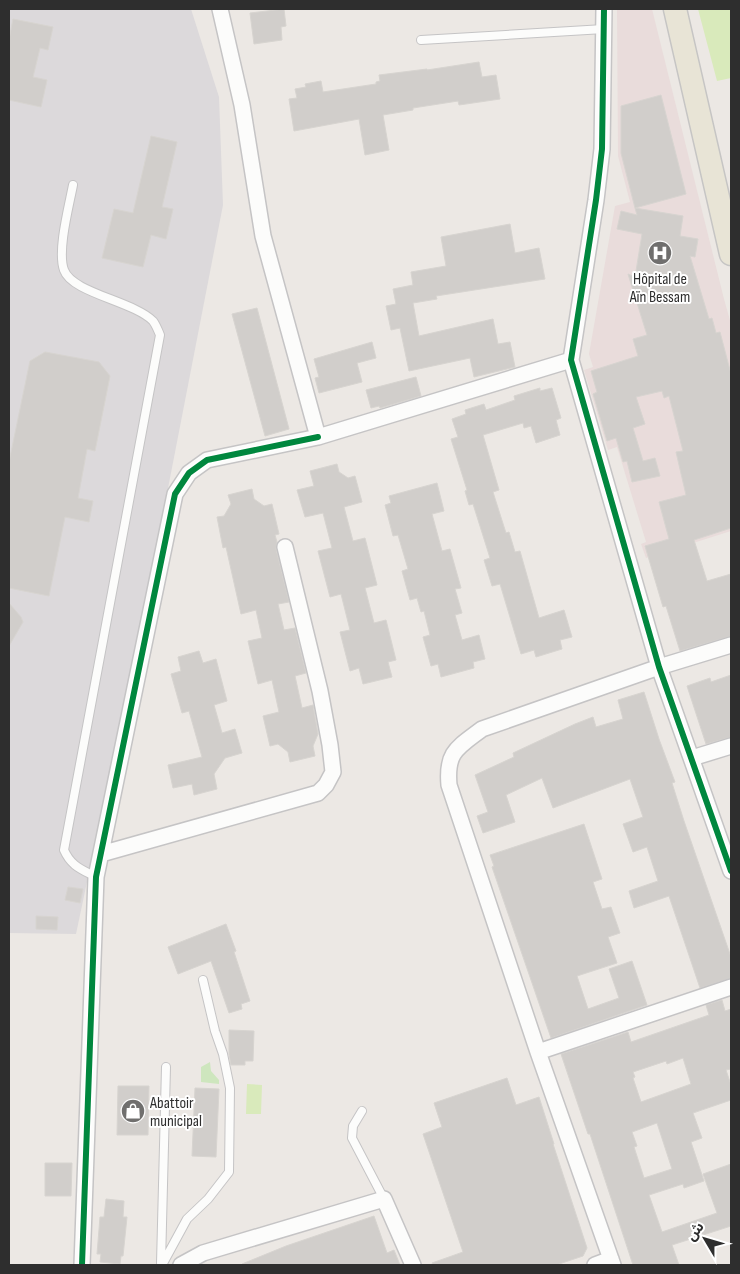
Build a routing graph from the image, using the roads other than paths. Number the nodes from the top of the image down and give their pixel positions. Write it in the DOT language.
graph roads {
  1 [pos="220,9"];
  2 [pos="604,9"];
  3 [pos="675,9"];
  4 [pos="604,29"];
  5 [pos="420,40"];
  6 [pos="73,185"];
  7 [pos="728,231"];
  8 [pos="731,254"];
  9 [pos="571,360"];
  10 [pos="318,436"];
  11 [pos="285,547"];
  12 [pos="731,645"];
  13 [pos="659,667"];
  14 [pos="731,746"];
  15 [pos="692,758"];
  16 [pos="101,854"];
  17 [pos="731,871"];
  18 [pos="96,878"];
  19 [pos="203,980"];
  20 [pos="731,987"];
  21 [pos="538,1052"];
  22 [pos="166,1067"];
  23 [pos="362,1111"];
  24 [pos="384,1199"];
  25 [pos="205,1259"];
  26 [pos="612,1262"];
  27 [pos="82,1265"];
  28 [pos="161,1265"];
  29 [pos="181,1265"];
  30 [pos="413,1265"];
  31 [pos="595,1265"];
  1 -- 10 [label="street"];
  2 -- 4 [label="street"];
  3 -- 7 [label="main road"];
  4 -- 5 [label="lane"];
  4 -- 9 [label="street"];
  6 -- 18 [label="lane"];
  7 -- 8 [label="main road"];
  9 -- 10 [label="street"];
  9 -- 13 [label="street"];
  10 -- 16 [label="street"];
  11 -- 16 [label="street"];
  12 -- 13 [label="street"];
  13 -- 15 [label="street"];
  13 -- 21 [label="street"];
  14 -- 15 [label="street"];
  15 -- 17 [label="street"];
  16 -- 18 [label="street"];
  18 -- 27 [label="street"];
  19 -- 28 [label="lane"];
  20 -- 21 [label="street"];
  21 -- 26 [label="street"];
  22 -- 28 [label="lane"];
  23 -- 24 [label="lane"];
  24 -- 25 [label="street"];
  24 -- 30 [label="street"];
  25 -- 29 [label="street"];
  26 -- 31 [label="street"];
}
